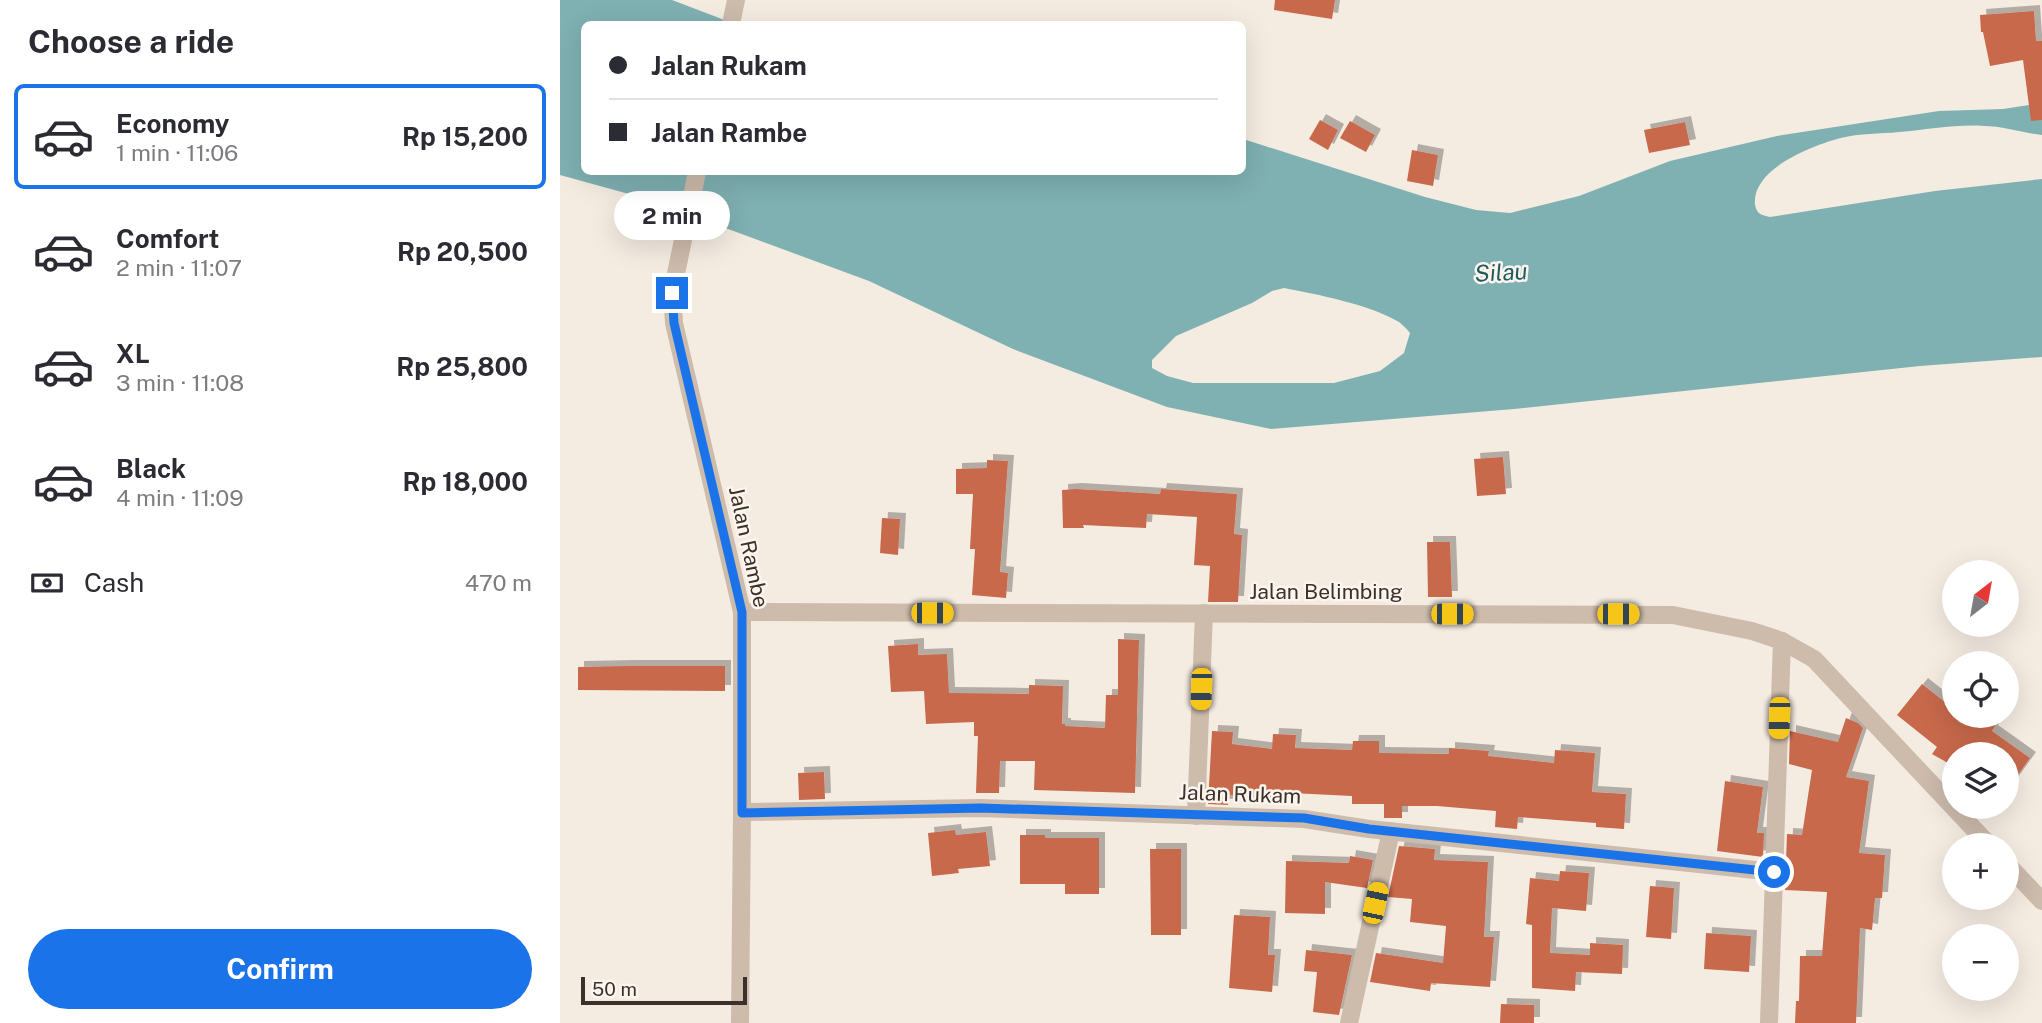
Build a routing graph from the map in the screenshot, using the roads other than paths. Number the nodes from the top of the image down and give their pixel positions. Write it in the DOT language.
graph roads {
  1 [pos="736,0"];
  2 [pos="732,21"];
  3 [pos="696,175"];
  4 [pos="742,612"];
  5 [pos="1204,613"];
  6 [pos="1782,641"];
  7 [pos="742,813"];
  8 [pos="1196,816"];
  9 [pos="1391,831"];
  10 [pos="1978,833"];
  11 [pos="1774,872"];
  12 [pos="2019,877"];
  13 [pos="2042,901"];
  14 [pos="740,1023"];
  15 [pos="1349,1023"];
  16 [pos="1769,1023"];
  1 -- 2 [label="street"];
  3 -- 4 [label="street, Jalan Rambe"];
  4 -- 5 [label="street, Jalan Belimbing"];
  4 -- 7 [label="street, Jalan Rambe"];
  5 -- 6 [label="street, Jalan Belimbing"];
  5 -- 8 [label="street"];
  6 -- 10 [label="street, Jalan Belimbing"];
  6 -- 11 [label="street"];
  7 -- 8 [label="street, Jalan Rukam"];
  7 -- 14 [label="street, Jalan Rambe"];
  8 -- 9 [label="street, Jalan Rukam"];
  9 -- 11 [label="street, Jalan Rukam"];
  9 -- 15 [label="street"];
  11 -- 16 [label="street"];
  12 -- 13 [label="street"];
}
